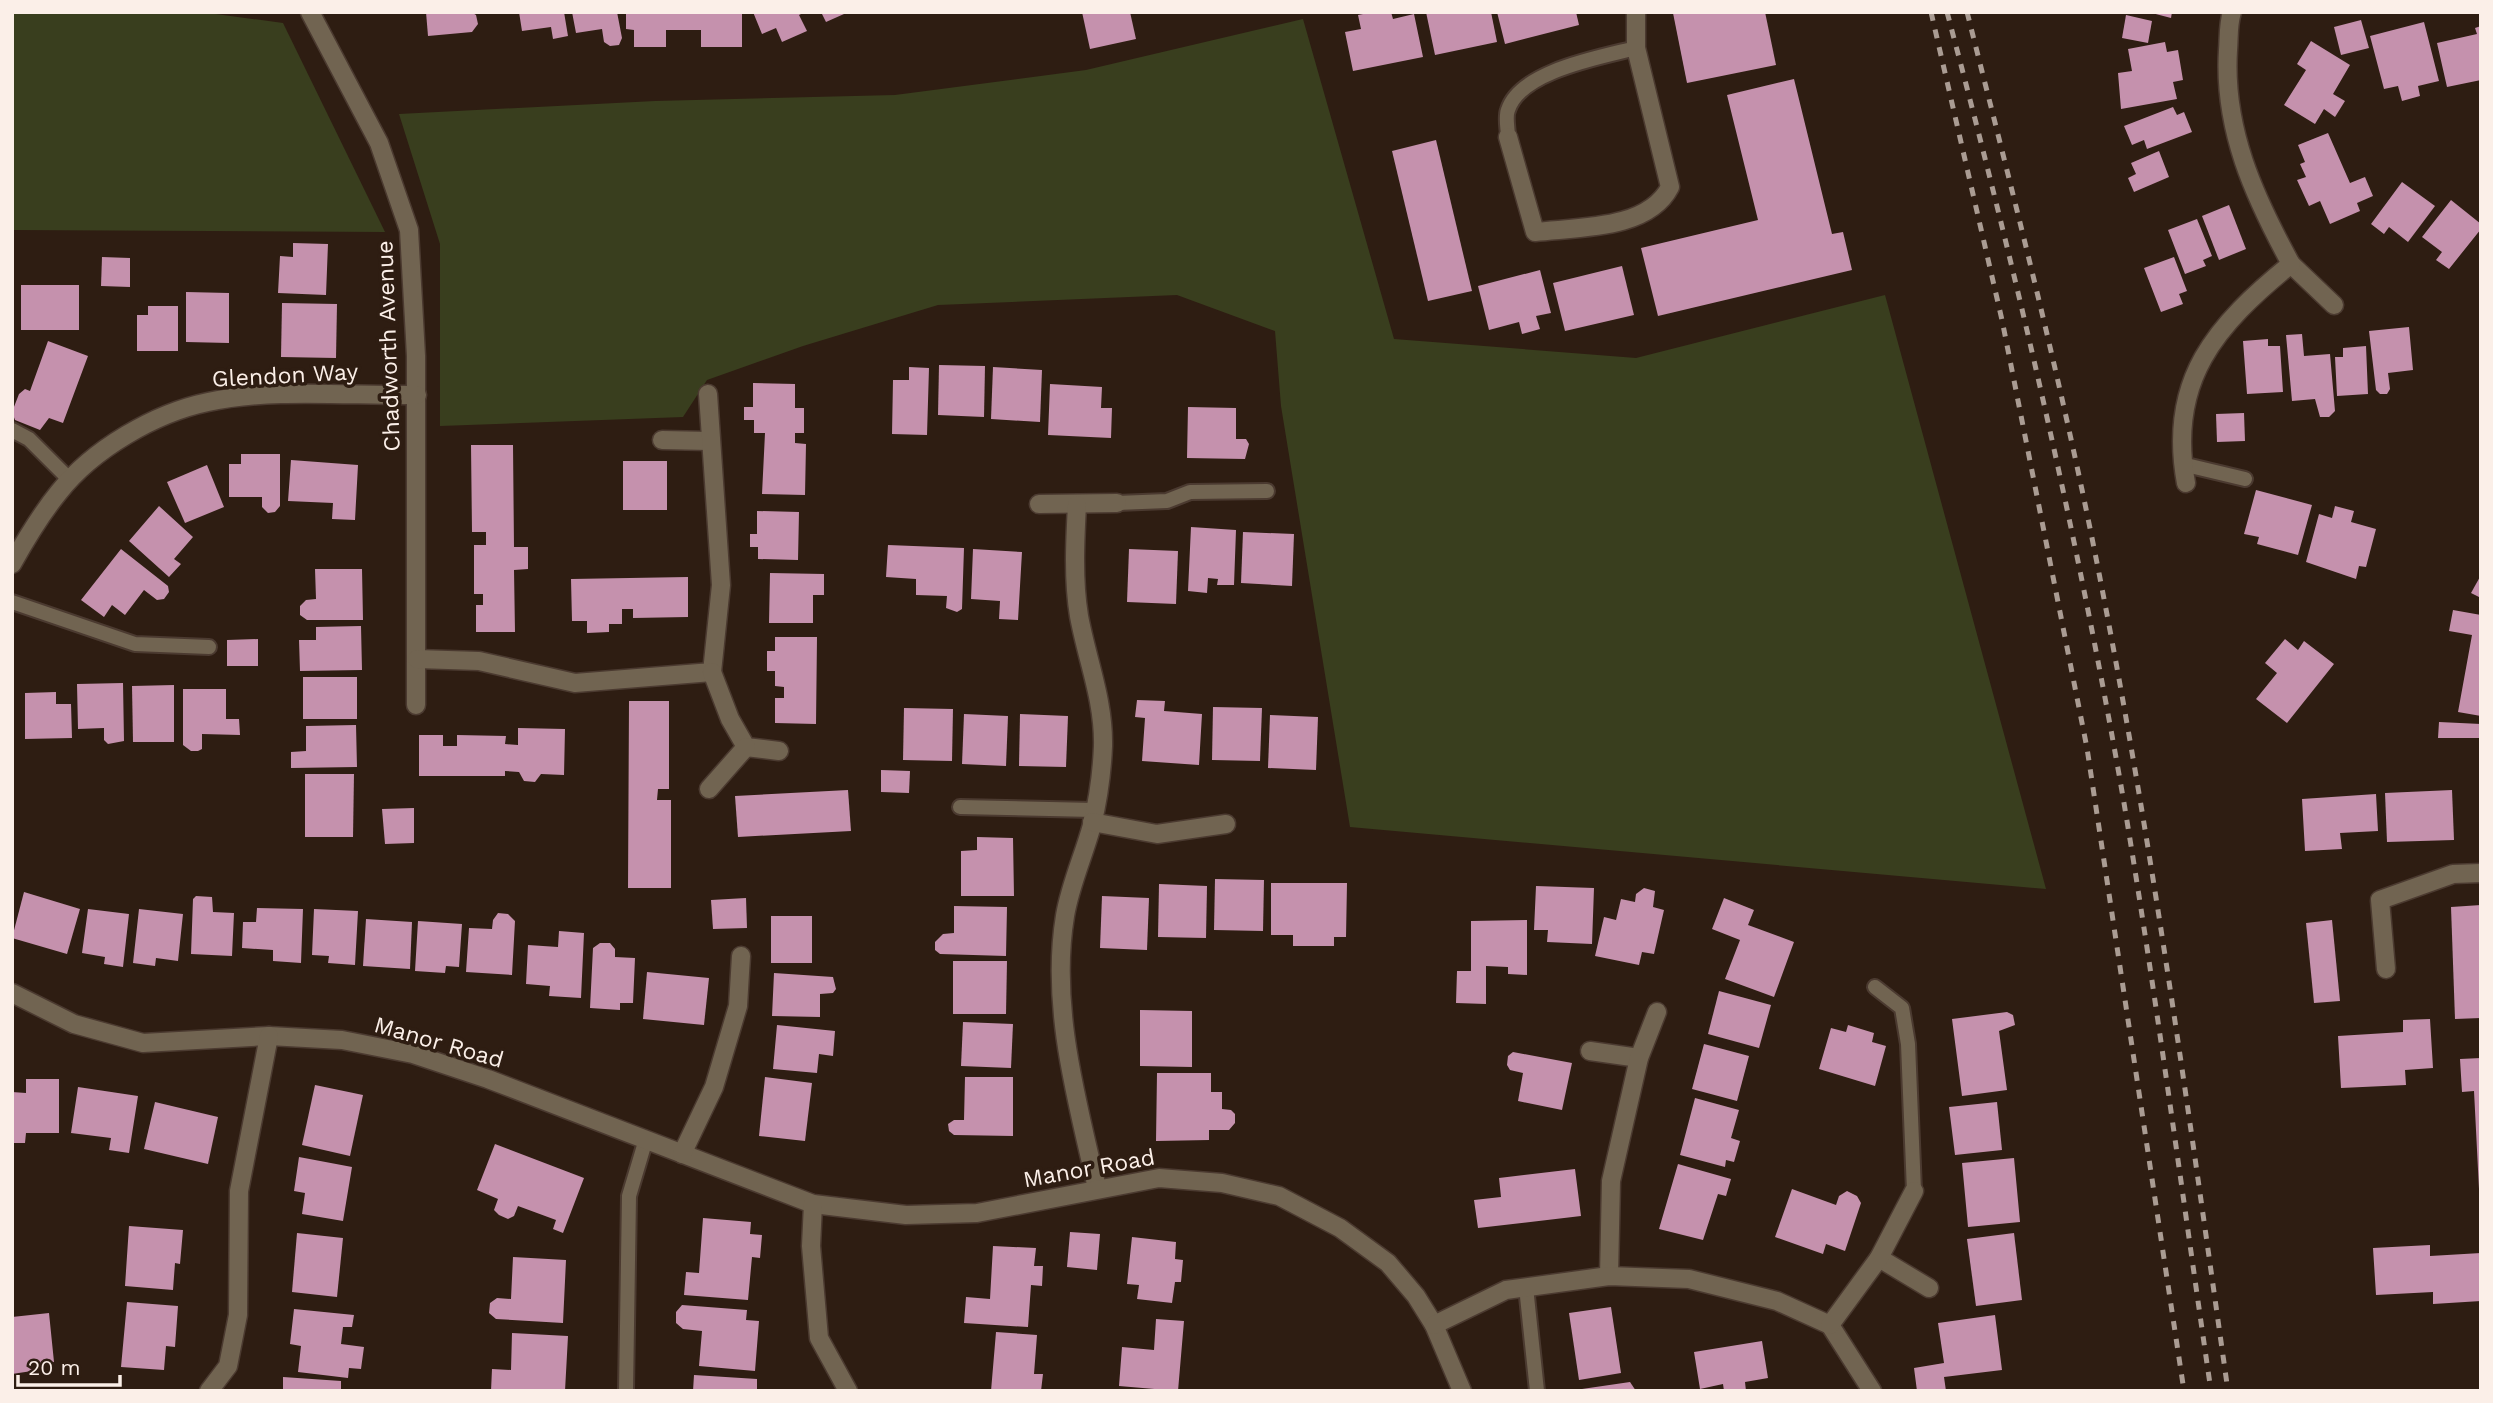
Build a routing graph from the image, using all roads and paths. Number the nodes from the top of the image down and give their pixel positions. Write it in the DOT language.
graph roads {
  1 [pos="310,12"];
  2 [pos="1636,12"];
  3 [pos="2232,12"];
  4 [pos="1636,48"];
  5 [pos="1508,137"];
  6 [pos="2291,264"];
  7 [pos="2334,305"];
  8 [pos="708,394"];
  9 [pos="417,395"];
  10 [pos="12,430"];
  11 [pos="662,440"];
  12 [pos="710,441"];
  13 [pos="2182,464"];
  14 [pos="2245,479"];
  15 [pos="70,480"];
  16 [pos="2186,483"];
  17 [pos="1267,491"];
  18 [pos="1117,503"];
  19 [pos="1039,504"];
  20 [pos="1077,505"];
  21 [pos="12,564"];
  22 [pos="12,602"];
  23 [pos="209,648"];
  24 [pos="416,659"];
  25 [pos="712,672"];
  26 [pos="416,705"];
  27 [pos="746,747"];
  28 [pos="779,751"];
  29 [pos="709,789"];
  30 [pos="960,807"];
  31 [pos="1093,816"];
  32 [pos="1226,824"];
  33 [pos="2481,873"];
  34 [pos="741,957"];
  35 [pos="2386,969"];
  36 [pos="1875,987"];
  37 [pos="12,993"];
  38 [pos="1657,1013"];
  39 [pos="269,1036"];
  40 [pos="1590,1051"];
  41 [pos="1639,1058"];
  42 [pos="646,1139"];
  43 [pos="682,1154"];
  44 [pos="1097,1188"];
  45 [pos="1914,1191"];
  46 [pos="813,1204"];
  47 [pos="1879,1258"];
  48 [pos="1609,1276"];
  49 [pos="1526,1287"];
  50 [pos="1928,1288"];
  51 [pos="1434,1325"];
  52 [pos="1830,1325"];
  53 [pos="209,1391"];
  54 [pos="626,1391"];
  55 [pos="848,1391"];
  56 [pos="1462,1391"];
  57 [pos="1537,1391"];
  58 [pos="1872,1391"];
  1 -- 9 [label="street, Chadworth Avenue"];
  2 -- 4 [label="street"];
  3 -- 6 [label="street"];
  4 -- 5 [label="lane"];
  4 -- 5 [label="street"];
  6 -- 7 [label="street"];
  6 -- 13 [label="street"];
  8 -- 12 [label="street"];
  9 -- 15 [label="street, Glendon Way"];
  9 -- 24 [label="street, Chadworth Avenue"];
  10 -- 15 [label="lane"];
  11 -- 12 [label="street"];
  12 -- 25 [label="street"];
  13 -- 14 [label="lane"];
  13 -- 16 [label="street"];
  15 -- 21 [label="street, Glendon Way"];
  17 -- 18 [label="lane"];
  18 -- 20 [label="street"];
  19 -- 20 [label="street"];
  20 -- 31 [label="street"];
  22 -- 23 [label="lane"];
  24 -- 25 [label="street"];
  24 -- 26 [label="street, Chadworth Avenue"];
  25 -- 27 [label="street"];
  27 -- 28 [label="street"];
  27 -- 29 [label="street"];
  30 -- 31 [label="lane"];
  31 -- 32 [label="street"];
  31 -- 44 [label="street"];
  33 -- 35 [label="street"];
  34 -- 43 [label="street"];
  36 -- 45 [label="lane"];
  37 -- 39 [label="street, Manor Road"];
  38 -- 41 [label="street"];
  39 -- 42 [label="street, Manor Road"];
  39 -- 53 [label="street"];
  40 -- 41 [label="street"];
  41 -- 48 [label="street"];
  42 -- 43 [label="street, Manor Road"];
  42 -- 54 [label="lane"];
  43 -- 46 [label="street, Manor Road"];
  44 -- 46 [label="street, Manor Road"];
  44 -- 51 [label="street, Manor Road"];
  45 -- 47 [label="street"];
  46 -- 55 [label="street"];
  47 -- 50 [label="street"];
  47 -- 52 [label="street"];
  48 -- 49 [label="street"];
  48 -- 52 [label="street"];
  49 -- 51 [label="street"];
  49 -- 57 [label="lane"];
  51 -- 56 [label="street, Manor Road"];
  52 -- 58 [label="street"];
}
